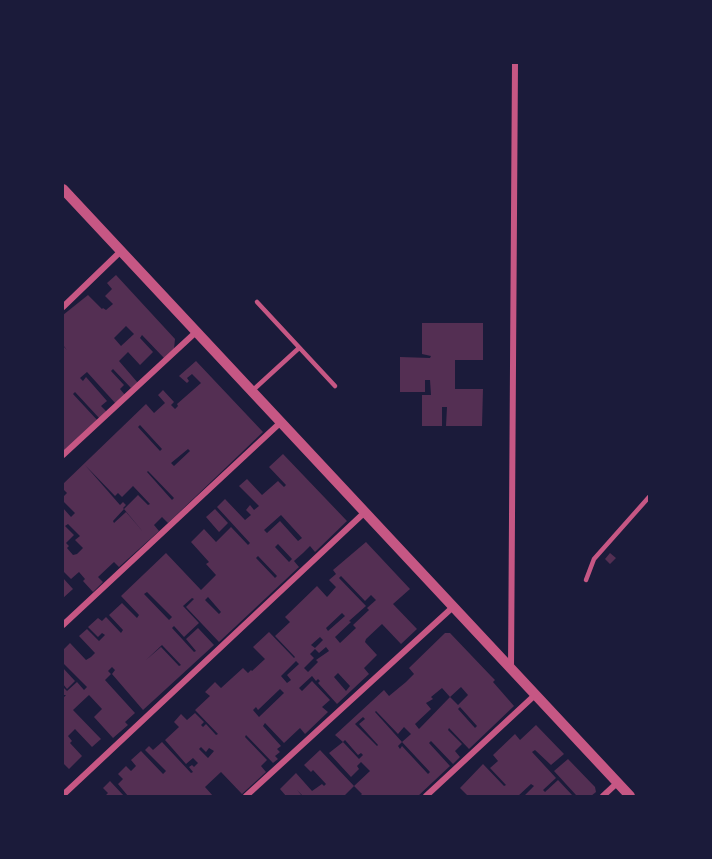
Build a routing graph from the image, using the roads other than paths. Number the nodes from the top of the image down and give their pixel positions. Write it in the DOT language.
graph roads {
  1 [pos="515,63"];
  2 [pos="63,189"];
  3 [pos="121,251"];
  4 [pos="256,302"];
  5 [pos="63,307"];
  6 [pos="196,332"];
  7 [pos="299,348"];
  8 [pos="335,386"];
  9 [pos="252,391"];
  10 [pos="281,422"];
  11 [pos="63,455"];
  12 [pos="649,497"];
  13 [pos="364,512"];
  14 [pos="586,580"];
  15 [pos="453,607"];
  16 [pos="63,625"];
  17 [pos="511,669"];
  18 [pos="535,695"];
  19 [pos="617,783"];
  20 [pos="63,795"];
  21 [pos="246,796"];
  22 [pos="426,796"];
  23 [pos="603,796"];
  24 [pos="630,796"];
  1 -- 17 [label="street"];
  2 -- 3 [label="street"];
  3 -- 5 [label="street"];
  3 -- 6 [label="street"];
  4 -- 7 [label="lane"];
  6 -- 9 [label="street"];
  6 -- 11 [label="street"];
  7 -- 8 [label="lane"];
  7 -- 9 [label="lane"];
  9 -- 10 [label="street"];
  10 -- 13 [label="street"];
  10 -- 16 [label="street"];
  12 -- 14 [label="lane"];
  13 -- 15 [label="street"];
  13 -- 20 [label="street"];
  15 -- 17 [label="street"];
  15 -- 21 [label="street"];
  17 -- 18 [label="street"];
  18 -- 19 [label="street"];
  18 -- 22 [label="street"];
  19 -- 23 [label="street"];
  19 -- 24 [label="street"];
}
